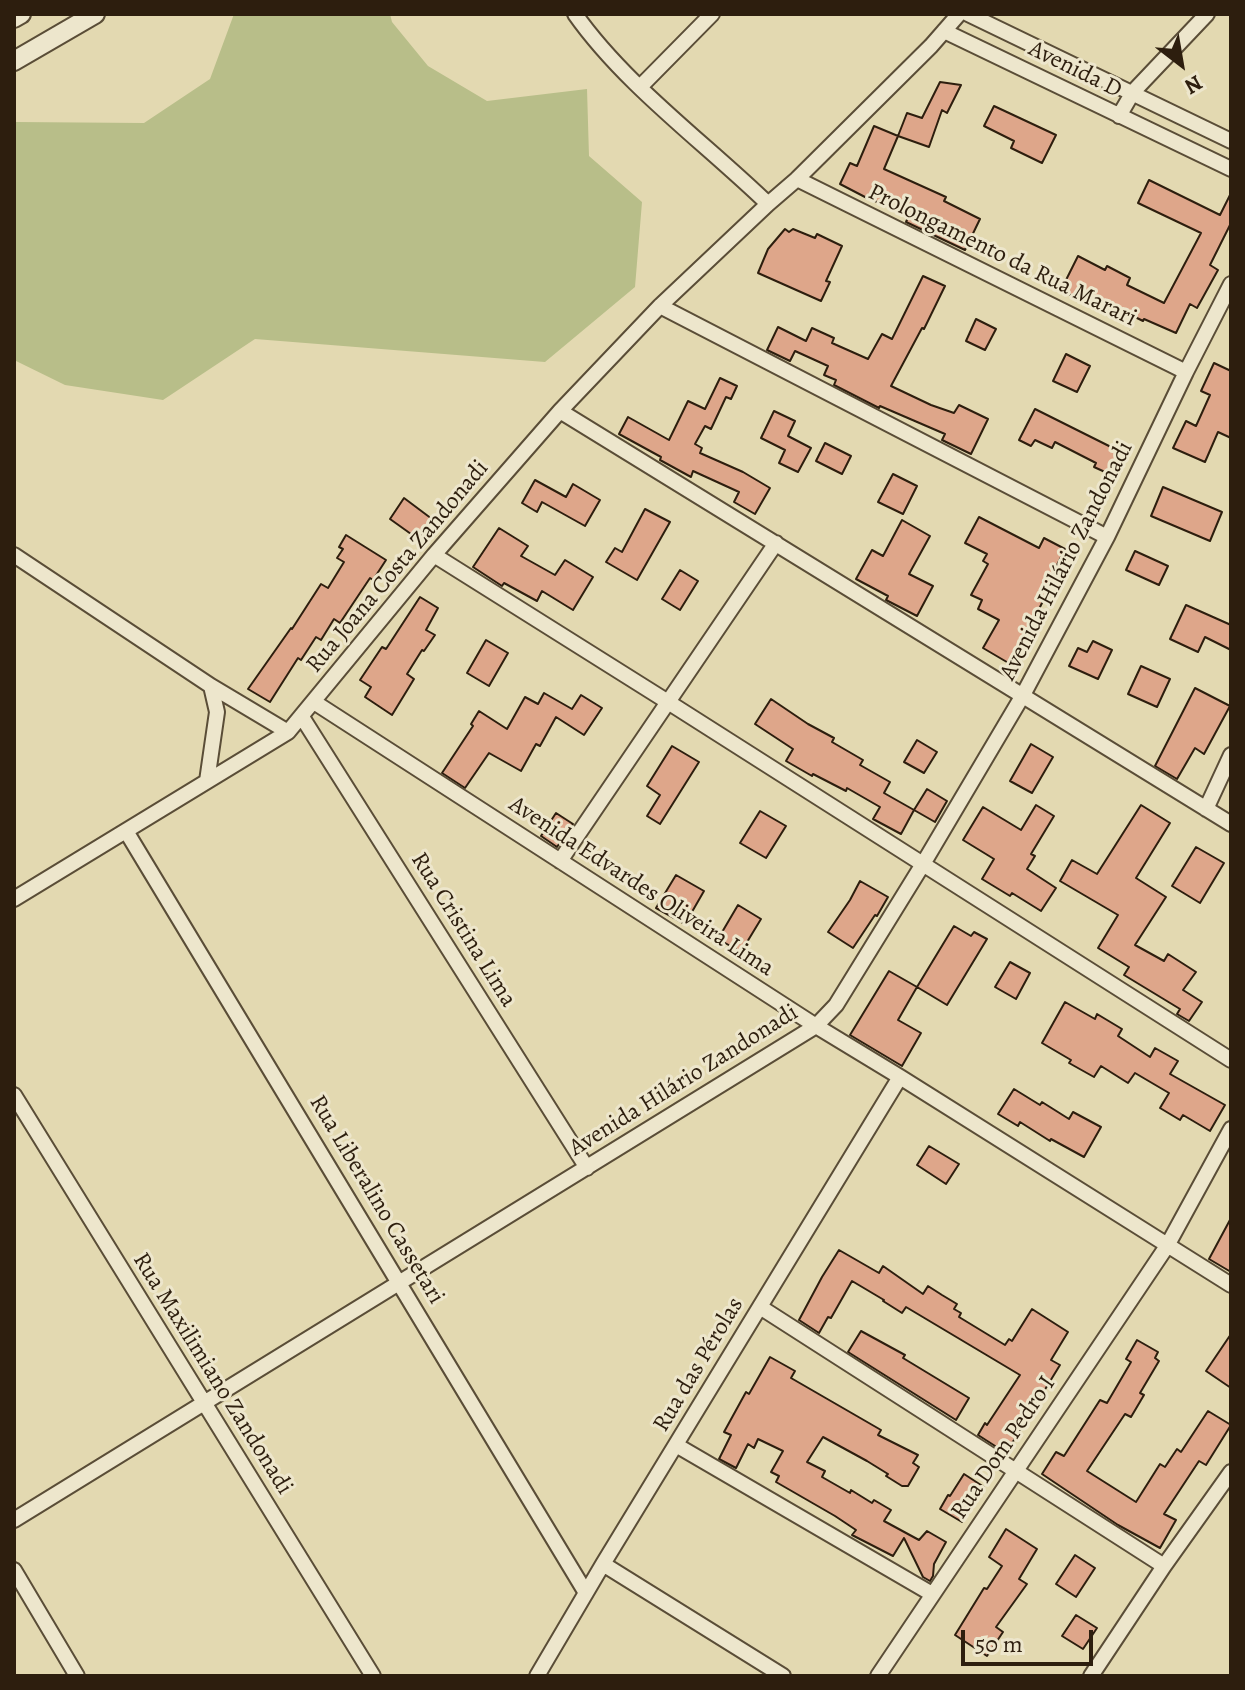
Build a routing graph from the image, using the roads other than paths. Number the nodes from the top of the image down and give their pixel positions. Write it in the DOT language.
graph roads {
  1 [pos="21,14"];
  2 [pos="95,14"];
  3 [pos="575,14"];
  4 [pos="712,14"];
  5 [pos="959,14"];
  6 [pos="968,14"];
  7 [pos="1207,14"];
  8 [pos="14,18"];
  9 [pos="944,31"];
  10 [pos="14,61"];
  11 [pos="640,87"];
  12 [pos="1133,92"];
  13 [pos="1119,116"];
  14 [pos="1231,141"];
  15 [pos="1231,169"];
  16 [pos="797,179"];
  17 [pos="768,204"];
  18 [pos="1231,284"];
  19 [pos="660,306"];
  20 [pos="1186,372"];
  21 [pos="560,411"];
  22 [pos="1107,537"];
  23 [pos="776,543"];
  24 [pos="14,555"];
  25 [pos="434,555"];
  26 [pos="211,686"];
  27 [pos="1023,695"];
  28 [pos="314,702"];
  29 [pos="668,702"];
  30 [pos="302,717"];
  31 [pos="288,732"];
  32 [pos="1231,755"];
  33 [pos="207,781"];
  34 [pos="1206,809"];
  35 [pos="1231,824"];
  36 [pos="126,831"];
  37 [pos="560,861"];
  38 [pos="923,864"];
  39 [pos="14,899"];
  40 [pos="816,1026"];
  41 [pos="1231,1060"];
  42 [pos="900,1077"];
  43 [pos="14,1095"];
  44 [pos="1231,1129"];
  45 [pos="587,1168"];
  46 [pos="1167,1246"];
  47 [pos="400,1283"];
  48 [pos="1231,1285"];
  49 [pos="760,1307"];
  50 [pos="204,1404"];
  51 [pos="676,1445"];
  52 [pos="1015,1470"];
  53 [pos="1231,1472"];
  54 [pos="14,1520"];
  55 [pos="603,1564"];
  56 [pos="1164,1566"];
  57 [pos="14,1570"];
  58 [pos="586,1593"];
  59 [pos="932,1594"];
  60 [pos="77,1676"];
  61 [pos="373,1676"];
  62 [pos="537,1676"];
  63 [pos="783,1676"];
  64 [pos="878,1676"];
  65 [pos="1091,1676"];
  1 -- 8 [label="street"];
  2 -- 10 [label="street"];
  3 -- 11 [label="street"];
  4 -- 11 [label="street"];
  5 -- 9 [label="street, Rua Joana Costa Zandonadi"];
  6 -- 12 [label="street"];
  7 -- 12 [label="street"];
  9 -- 13 [label="street, Avenida D"];
  9 -- 16 [label="street, Rua Joana Costa Zandonadi"];
  11 -- 17 [label="street"];
  12 -- 13 [label="street"];
  12 -- 14 [label="street"];
  13 -- 15 [label="street, Avenida D"];
  16 -- 17 [label="street, Rua Joana Costa Zandonadi"];
  16 -- 20 [label="street, Prolongamento da Rua Marari"];
  17 -- 19 [label="street, Rua Joana Costa Zandonadi"];
  18 -- 20 [label="street, Avenida Hilário Zandonadi"];
  19 -- 21 [label="street, Rua Joana Costa Zandonadi"];
  19 -- 22 [label="street"];
  20 -- 22 [label="street, Avenida Hilário Zandonadi"];
  21 -- 23 [label="street"];
  21 -- 25 [label="street, Rua Joana Costa Zandonadi"];
  22 -- 27 [label="street, Avenida Hilário Zandonadi"];
  23 -- 27 [label="street"];
  23 -- 29 [label="street"];
  24 -- 26 [label="street"];
  25 -- 28 [label="street, Rua Joana Costa Zandonadi"];
  25 -- 29 [label="street"];
  26 -- 31 [label="street"];
  26 -- 33 [label="street"];
  27 -- 34 [label="street"];
  27 -- 38 [label="street, Avenida Hilário Zandonadi"];
  28 -- 30 [label="street, Rua Joana Costa Zandonadi"];
  28 -- 37 [label="street, Avenida Edvardes Oliveira Lima"];
  29 -- 37 [label="street"];
  29 -- 38 [label="street"];
  30 -- 31 [label="street, Rua Joana Costa Zandonadi"];
  30 -- 45 [label="street, Rua Cristina Lima"];
  31 -- 33 [label="street, Rua Joana Costa Zandonadi"];
  32 -- 34 [label="street"];
  33 -- 36 [label="street, Rua Joana Costa Zandonadi"];
  34 -- 35 [label="street"];
  36 -- 39 [label="street, Rua Joana Costa Zandonadi"];
  36 -- 47 [label="street, Rua Liberalino Cassetari"];
  37 -- 40 [label="street, Avenida Edvardes Oliveira Lima"];
  38 -- 40 [label="street, Avenida Hilário Zandonadi"];
  38 -- 41 [label="street"];
  40 -- 42 [label="street, Avenida Edvardes Oliveira Lima"];
  40 -- 45 [label="street, Avenida Hilário Zandonadi"];
  42 -- 46 [label="street, Avenida Edvardes Oliveira Lima"];
  42 -- 49 [label="street, Rua das Pérolas"];
  43 -- 50 [label="street, Rua Maxilimiano Zandonadi"];
  44 -- 46 [label="street, Rua Dom Pedro I"];
  45 -- 47 [label="street, Avenida Hilário Zandonadi"];
  46 -- 48 [label="street, Avenida Edvardes Oliveira Lima"];
  46 -- 52 [label="street, Rua Dom Pedro I"];
  47 -- 50 [label="street, Avenida Hilário Zandonadi"];
  47 -- 58 [label="street, Rua Liberalino Cassetari"];
  49 -- 51 [label="street, Rua das Pérolas"];
  49 -- 52 [label="street"];
  50 -- 54 [label="street, Avenida Hilário Zandonadi"];
  50 -- 61 [label="street, Rua Maxilimiano Zandonadi"];
  51 -- 55 [label="street, Rua das Pérolas"];
  51 -- 59 [label="street"];
  52 -- 56 [label="street"];
  52 -- 59 [label="street, Rua Dom Pedro I"];
  53 -- 56 [label="street"];
  55 -- 58 [label="street, Rua das Pérolas"];
  55 -- 63 [label="street"];
  56 -- 65 [label="street"];
  57 -- 60 [label="street"];
  58 -- 62 [label="street, Rua das Pérolas"];
  59 -- 64 [label="street, Rua Dom Pedro I"];
}
